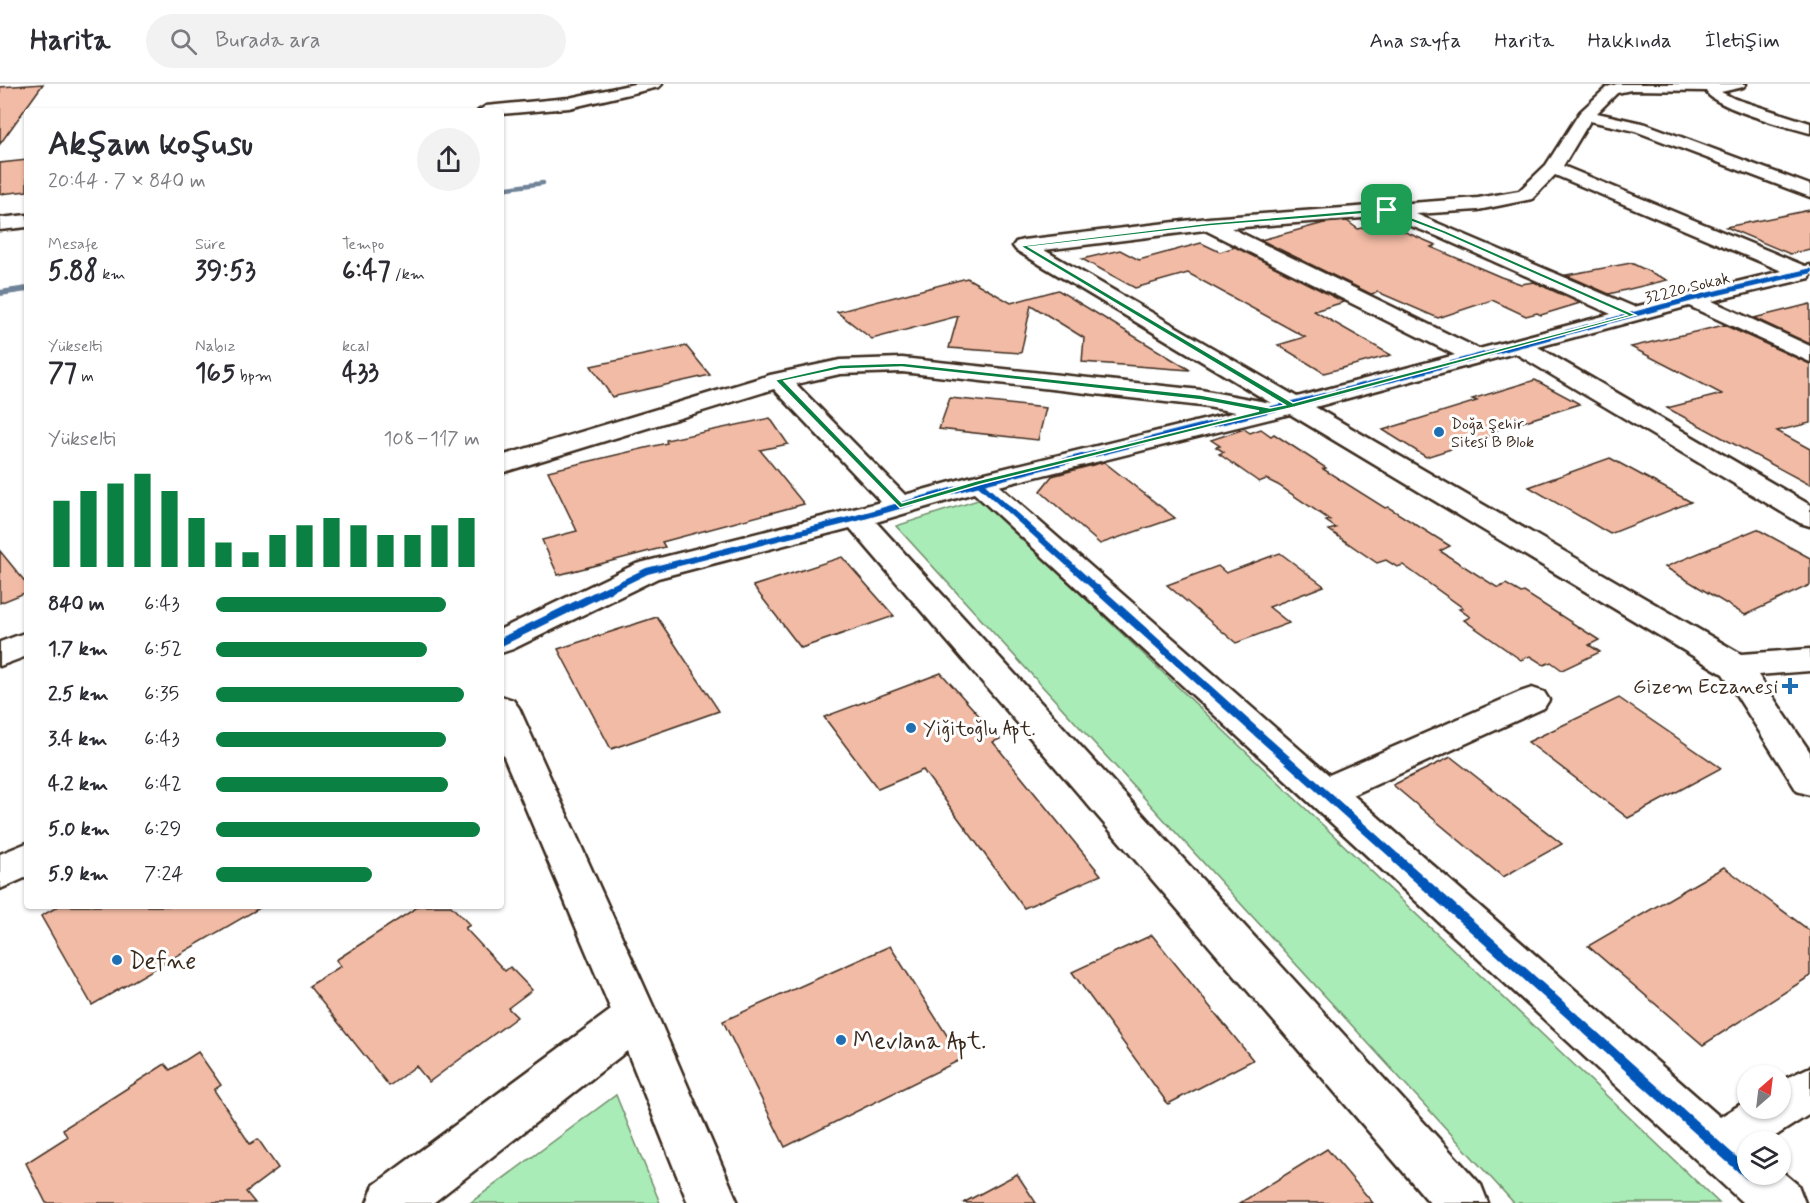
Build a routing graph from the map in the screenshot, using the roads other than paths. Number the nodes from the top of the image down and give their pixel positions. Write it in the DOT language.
graph roads {
  1 [pos="654,84"];
  2 [pos="1738,84"];
  3 [pos="1713,87"];
  4 [pos="594,99"];
  5 [pos="504,109"];
  6 [pos="1586,114"];
  7 [pos="504,115"];
  8 [pos="1810,128"];
  9 [pos="1553,168"];
  10 [pos="1810,191"];
  11 [pos="1387,210"];
  12 [pos="24,221"];
  13 [pos="0,224"];
  14 [pos="1209,224"];
  15 [pos="1807,272"];
  16 [pos="1691,299"];
  17 [pos="1633,315"];
  18 [pos="1518,345"];
  19 [pos="1810,356"];
  20 [pos="1477,357"];
  21 [pos="778,380"];
  22 [pos="1281,408"];
  23 [pos="504,464"];
  24 [pos="979,483"];
  25 [pos="900,506"];
  26 [pos="1810,517"];
  27 [pos="857,518"];
  28 [pos="504,641"];
  29 [pos="24,644"];
  30 [pos="0,655"];
  31 [pos="1810,660"];
  32 [pos="1735,666"];
  33 [pos="1532,699"];
  34 [pos="504,715"];
  35 [pos="1810,781"];
  36 [pos="1323,793"];
  37 [pos="24,860"];
  38 [pos="0,873"];
  39 [pos="636,1017"];
  40 [pos="1810,1089"];
  41 [pos="1791,1100"];
  42 [pos="1737,1165"];
  43 [pos="1760,1185"];
  44 [pos="392,1203"];
  45 [pos="713,1203"];
  46 [pos="1463,1203"];
  47 [pos="1780,1203"];
  1 -- 4 [label="street"];
  2 -- 3 [label="street"];
  3 -- 6 [label="street"];
  3 -- 8 [label="street"];
  4 -- 5 [label="street"];
  4 -- 7 [label="street"];
  6 -- 9 [label="street"];
  6 -- 10 [label="street"];
  9 -- 11 [label="street"];
  9 -- 15 [label="street"];
  11 -- 14 [label="street"];
  11 -- 17 [label="street"];
  12 -- 13 [label="street"];
  14 -- 20 [label="street"];
  14 -- 22 [label="street"];
  15 -- 16 [label="street, 32220 Sokak"];
  16 -- 17 [label="street, 32220 Sokak"];
  16 -- 19 [label="street"];
  17 -- 18 [label="street, 32220 Sokak"];
  18 -- 20 [label="street, 32220 Sokak"];
  18 -- 26 [label="street"];
  20 -- 22 [label="street, 32220 Sokak"];
  21 -- 22 [label="street"];
  21 -- 23 [label="street"];
  21 -- 25 [label="street"];
  22 -- 24 [label="street, 32220 Sokak"];
  22 -- 32 [label="street"];
  24 -- 25 [label="street, 32220 Sokak"];
  24 -- 36 [label="street"];
  25 -- 27 [label="street, 32220 Sokak"];
  27 -- 28 [label="street, 32220 Sokak"];
  27 -- 46 [label="street"];
  29 -- 30 [label="street"];
  31 -- 32 [label="street"];
  32 -- 35 [label="street"];
  33 -- 36 [label="street"];
  34 -- 39 [label="street"];
  36 -- 42 [label="street"];
  37 -- 38 [label="street"];
  39 -- 44 [label="street"];
  39 -- 45 [label="street"];
  40 -- 41 [label="street"];
  43 -- 47 [label="street"];
}
